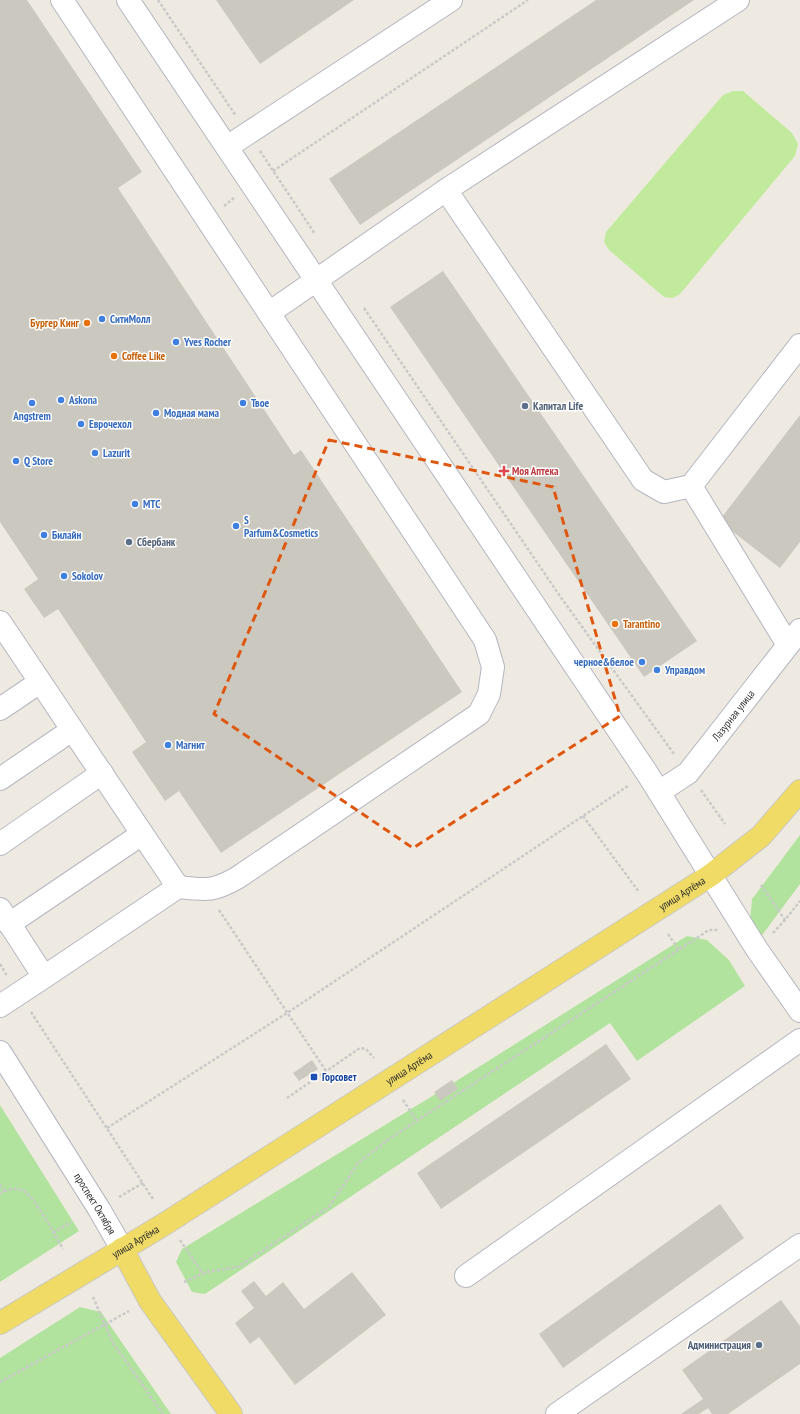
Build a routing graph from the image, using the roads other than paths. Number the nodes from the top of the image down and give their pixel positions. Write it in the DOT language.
graph roads {
  1 [pos="62,0"];
  2 [pos="128,0"];
  3 [pos="451,0"];
  4 [pos="738,0"];
  5 [pos="227,147"];
  6 [pos="446,190"];
  7 [pos="316,280"];
  8 [pos="269,313"];
  9 [pos="800,345"];
  10 [pos="691,486"];
  11 [pos="3,632"];
  12 [pos="794,638"];
  13 [pos="40,682"];
  14 [pos="0,709"];
  15 [pos="72,730"];
  16 [pos="102,773"];
  17 [pos="0,779"];
  18 [pos="800,791"];
  19 [pos="660,792"];
  20 [pos="142,834"];
  21 [pos="0,844"];
  22 [pos="710,875"];
  23 [pos="178,887"];
  24 [pos="5,917"];
  25 [pos="44,977"];
  26 [pos="0,1006"];
  27 [pos="800,1011"];
  28 [pos="800,1040"];
  29 [pos="0,1052"];
  30 [pos="122,1249"];
  31 [pos="797,1254"];
  32 [pos="466,1276"];
  33 [pos="0,1323"];
  34 [pos="231,1414"];
  35 [pos="557,1414"];
  1 -- 8 [label="street"];
  2 -- 5 [label="street"];
  3 -- 5 [label="street"];
  4 -- 6 [label="street"];
  5 -- 7 [label="street"];
  6 -- 7 [label="street"];
  6 -- 10 [label="street"];
  7 -- 8 [label="street"];
  7 -- 19 [label="street"];
  8 -- 23 [label="street"];
  9 -- 10 [label="street"];
  10 -- 12 [label="street"];
  11 -- 13 [label="street"];
  12 -- 19 [label="street, Лазурная улица"];
  13 -- 14 [label="street"];
  13 -- 15 [label="street"];
  15 -- 16 [label="street"];
  15 -- 17 [label="street"];
  16 -- 20 [label="street"];
  16 -- 21 [label="street"];
  18 -- 22 [label="main road, улица Артёма"];
  19 -- 22 [label="street"];
  20 -- 23 [label="street"];
  20 -- 24 [label="street"];
  22 -- 27 [label="street"];
  22 -- 30 [label="main road, улица Артёма"];
  23 -- 25 [label="street"];
  24 -- 25 [label="street"];
  25 -- 26 [label="street"];
  28 -- 32 [label="street"];
  29 -- 30 [label="street, проспект Октября"];
  30 -- 33 [label="main road, улица Артёма"];
  30 -- 34 [label="main road, проспект Октября"];
  31 -- 35 [label="street"];
}
